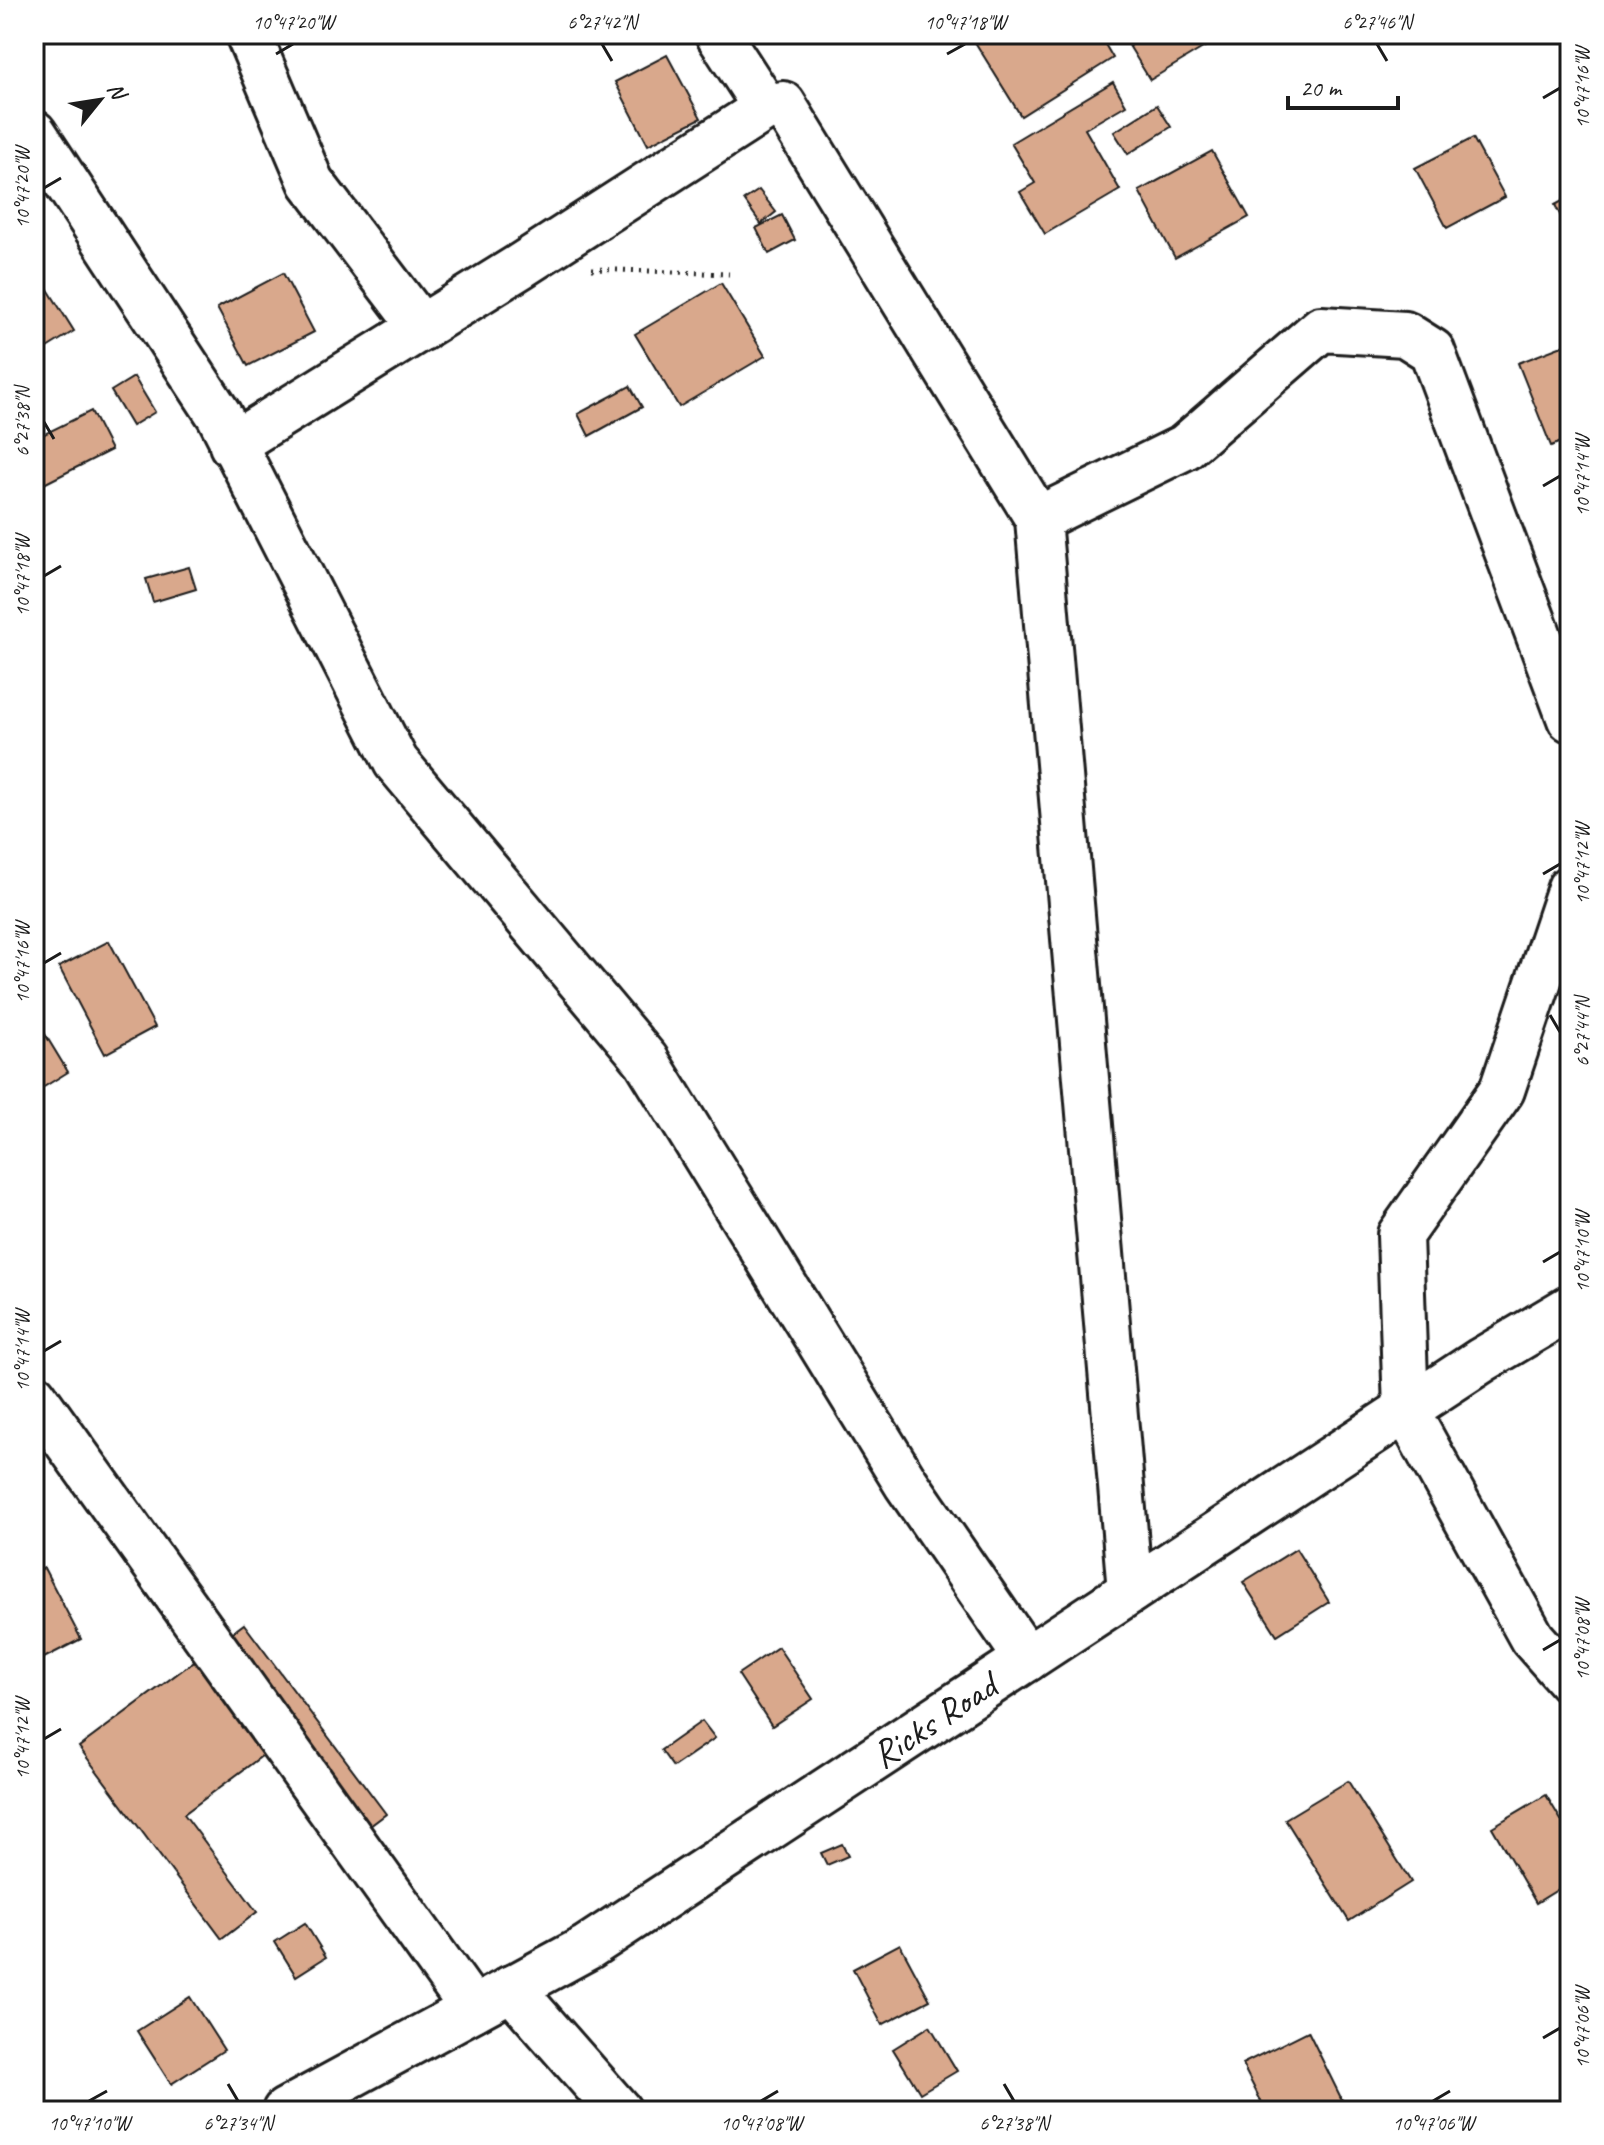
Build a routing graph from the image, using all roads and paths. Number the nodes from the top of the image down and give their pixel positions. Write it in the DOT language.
graph roads {
  1 [pos="248,34"];
  2 [pos="718,34"];
  3 [pos="766,108"];
  4 [pos="34,133"];
  5 [pos="579,269"];
  6 [pos="729,274"];
  7 [pos="422,328"];
  8 [pos="232,445"];
  9 [pos="1038,519"];
  10 [pos="1570,719"];
  11 [pos="1570,888"];
  12 [pos="1570,1308"];
  13 [pos="34,1396"];
  14 [pos="1406,1410"];
  15 [pos="1130,1591"];
  16 [pos="1027,1659"];
  17 [pos="1570,1681"];
  18 [pos="511,1988"];
  19 [pos="473,2009"];
  20 [pos="332,2100"];
  21 [pos="285,2111"];
  22 [pos="619,2111"];
  1 -- 7 [label="street"];
  2 -- 3 [label="street"];
  3 -- 7 [label="street"];
  3 -- 9 [label="street"];
  4 -- 8 [label="street"];
  5 -- 6 [label="path"];
  7 -- 8 [label="street"];
  8 -- 16 [label="street"];
  9 -- 10 [label="street"];
  9 -- 15 [label="street"];
  11 -- 14 [label="street"];
  12 -- 14 [label="street, Ricks Road"];
  13 -- 19 [label="street"];
  14 -- 15 [label="street, Ricks Road"];
  14 -- 17 [label="street"];
  15 -- 16 [label="street, Ricks Road"];
  16 -- 18 [label="street, Ricks Road"];
  18 -- 19 [label="street, Ricks Road"];
  18 -- 22 [label="street"];
  19 -- 20 [label="street, Ricks Road"];
  20 -- 21 [label="street, Ricks Road"];
}
